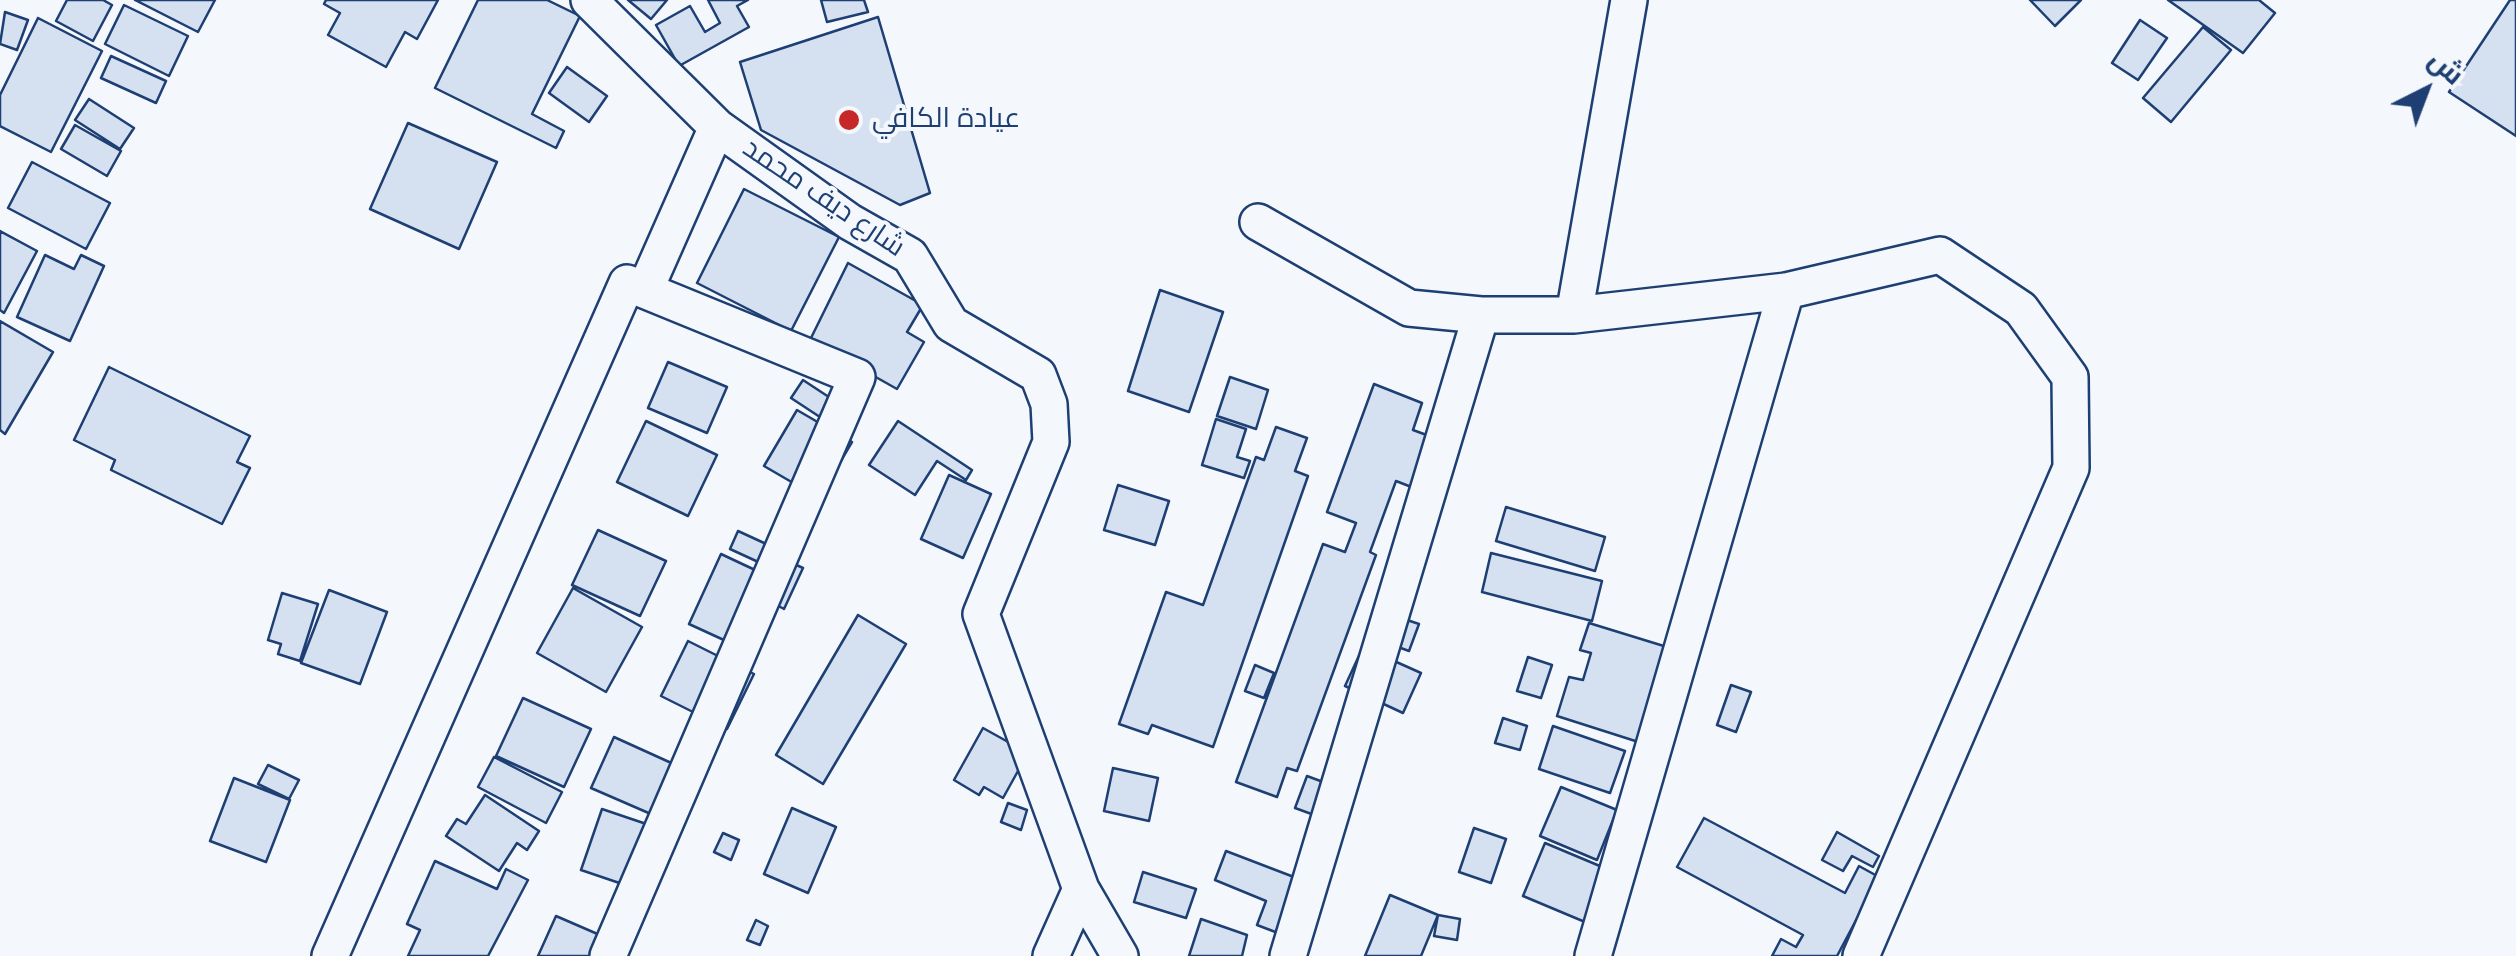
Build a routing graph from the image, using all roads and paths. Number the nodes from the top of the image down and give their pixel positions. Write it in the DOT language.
graph roads {
  1 [pos="588,0"];
  2 [pos="1629,0"];
  3 [pos="718,127"];
  4 [pos="1258,222"];
  5 [pos="645,290"];
  6 [pos="1786,291"];
  7 [pos="1481,315"];
  8 [pos="1574,315"];
  9 [pos="1080,889"];
  10 [pos="330,956"];
  11 [pos="608,956"];
  12 [pos="1052,956"];
  13 [pos="1120,956"];
  14 [pos="1288,956"];
  15 [pos="1592,956"];
  16 [pos="1861,956"];
  1 -- 3 [label="street, شارع ديف محمد"];
  2 -- 8 [label="street"];
  3 -- 5 [label="street"];
  3 -- 9 [label="street, شارع ديف محمد"];
  4 -- 7 [label="street"];
  5 -- 10 [label="street"];
  5 -- 11 [label="street"];
  6 -- 8 [label="street"];
  6 -- 15 [label="street"];
  6 -- 16 [label="street"];
  7 -- 8 [label="street"];
  7 -- 14 [label="street"];
  9 -- 12 [label="street"];
  9 -- 13 [label="street, شارع ديف محمد"];
}
